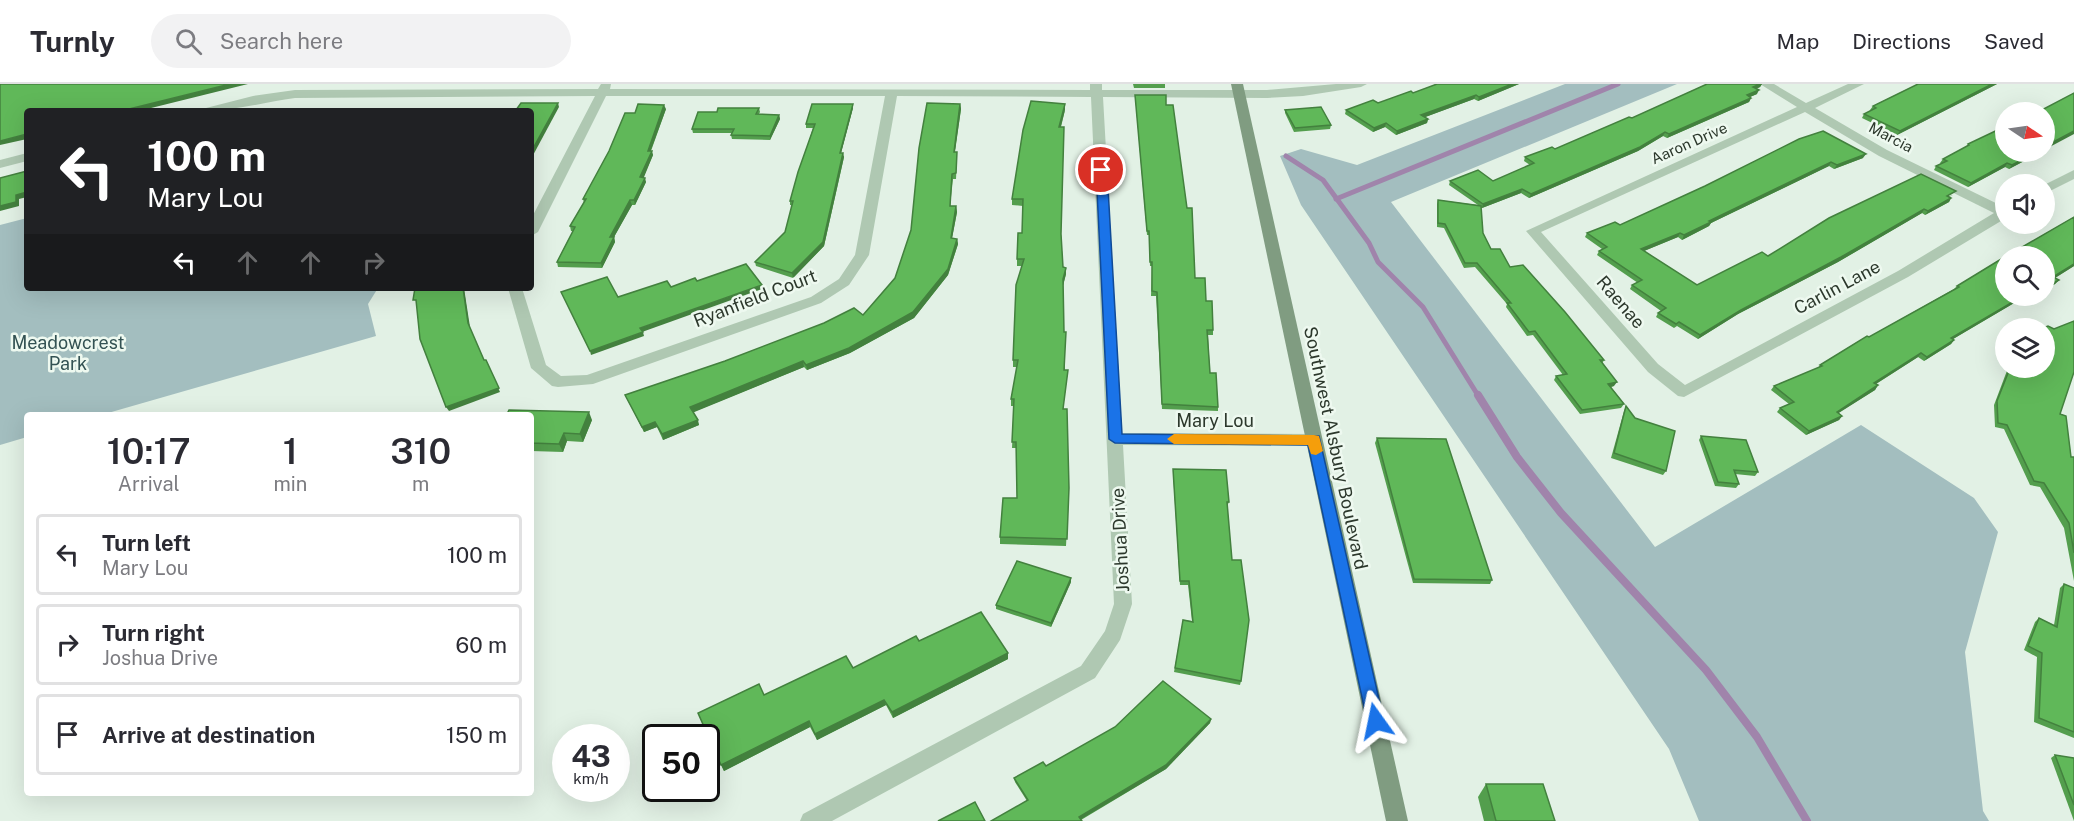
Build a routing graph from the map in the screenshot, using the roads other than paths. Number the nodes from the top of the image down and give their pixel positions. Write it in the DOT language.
graph roads {
  1 [pos="1361,84"];
  2 [pos="1766,84"];
  3 [pos="1858,84"];
  4 [pos="402,88"];
  5 [pos="605,88"];
  6 [pos="1097,88"];
  7 [pos="1238,89"];
  8 [pos="892,92"];
  9 [pos="1808,107"];
  10 [pos="222,108"];
  11 [pos="24,158"];
  12 [pos="0,164"];
  13 [pos="2074,174"];
  14 [pos="2055,184"];
  15 [pos="1995,208"];
  16 [pos="1995,219"];
  17 [pos="534,226"];
  18 [pos="1533,231"];
  19 [pos="516,291"];
  20 [pos="1684,392"];
  21 [pos="1115,439"];
  22 [pos="1314,440"];
  23 [pos="811,821"];
  24 [pos="1397,821"];
  1 -- 7 [label="street"];
  2 -- 9 [label="street, Marcia"];
  3 -- 9 [label="street, Aaron Drive"];
  4 -- 5 [label="street"];
  4 -- 10 [label="street"];
  5 -- 8 [label="street"];
  5 -- 17 [label="street"];
  6 -- 7 [label="street"];
  6 -- 8 [label="street"];
  6 -- 21 [label="street, Joshua Drive"];
  7 -- 22 [label="main road, Southwest Alsbury Boulevard"];
  8 -- 19 [label="street, Ryanfield Court"];
  9 -- 15 [label="street, Marcia"];
  9 -- 18 [label="street, Aaron Drive"];
  11 -- 12 [label="street"];
  13 -- 14 [label="street"];
  16 -- 20 [label="street, Carlin Lane"];
  18 -- 20 [label="street, Raenae"];
  21 -- 22 [label="street, Mary Lou"];
  21 -- 23 [label="street, Joshua Drive"];
  22 -- 24 [label="main road, Southwest Alsbury Boulevard"];
}
